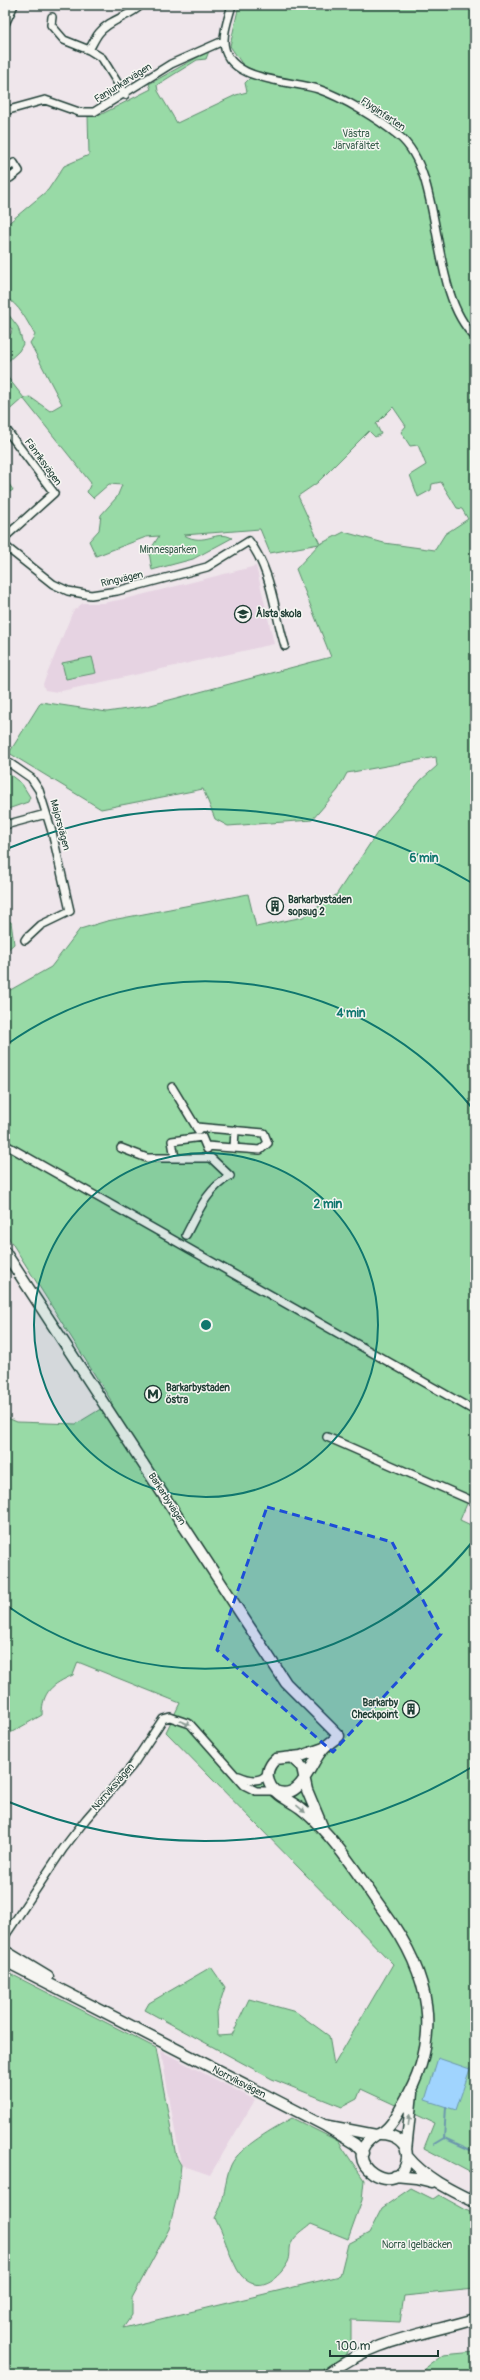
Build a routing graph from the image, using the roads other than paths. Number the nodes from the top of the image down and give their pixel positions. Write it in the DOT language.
graph roads {
  1 [pos="14,5"];
  2 [pos="141,5"];
  3 [pos="232,5"];
  4 [pos="52,17"];
  5 [pos="5,24"];
  6 [pos="224,41"];
  7 [pos="89,50"];
  8 [pos="125,95"];
  9 [pos="5,111"];
  10 [pos="475,337"];
  11 [pos="5,428"];
  12 [pos="5,537"];
  13 [pos="5,546"];
  14 [pos="285,646"];
  15 [pos="5,760"];
  16 [pos="46,814"];
  17 [pos="5,825"];
  18 [pos="27,937"];
  19 [pos="172,1087"];
  20 [pos="196,1127"];
  21 [pos="235,1130"];
  22 [pos="202,1137"];
  23 [pos="6,1145"];
  24 [pos="206,1146"];
  25 [pos="121,1148"];
  26 [pos="234,1148"];
  27 [pos="175,1158"];
  28 [pos="211,1158"];
  29 [pos="186,1235"];
  30 [pos="5,1252"];
  31 [pos="475,1411"];
  32 [pos="327,1437"];
  33 [pos="475,1502"];
  34 [pos="339,1736"];
  35 [pos="324,1748"];
  36 [pos="289,1757"];
  37 [pos="267,1774"];
  38 [pos="238,1776"];
  39 [pos="303,1779"];
  40 [pos="275,1791"];
  41 [pos="325,1832"];
  42 [pos="5,1936"];
  43 [pos="5,1951"];
  44 [pos="5,1961"];
  45 [pos="5,1966"];
  46 [pos="49,1985"];
  47 [pos="113,2017"];
  48 [pos="413,2089"];
  49 [pos="324,2125"];
  50 [pos="378,2135"];
  51 [pos="363,2153"];
  52 [pos="407,2154"];
  53 [pos="395,2176"];
  54 [pos="440,2185"];
  55 [pos="475,2202"];
  56 [pos="475,2319"];
  57 [pos="475,2327"];
  58 [pos="443,2329"];
  59 [pos="327,2375"];
  1 -- 5 [label="street"];
  2 -- 7 [label="street"];
  3 -- 6 [label="street"];
  4 -- 7 [label="street"];
  6 -- 8 [label="street, Fanjunkarvägen"];
  6 -- 10 [label="street, Flyginfarten"];
  7 -- 8 [label="street"];
  8 -- 9 [label="street, Fanjunkarvägen"];
  11 -- 12 [label="street, Fänriksvägen"];
  13 -- 14 [label="street, Ringvägen"];
  15 -- 16 [label="street, Majorsvägen"];
  16 -- 17 [label="street"];
  16 -- 18 [label="street, Majorsvägen"];
  19 -- 20 [label="street"];
  20 -- 21 [label="street"];
  20 -- 22 [label="street"];
  21 -- 26 [label="street"];
  21 -- 26 [label="street"];
  22 -- 24 [label="street"];
  22 -- 27 [label="street"];
  23 -- 31 [label="street"];
  24 -- 26 [label="street"];
  24 -- 28 [label="street"];
  25 -- 27 [label="street"];
  27 -- 28 [label="street"];
  28 -- 29 [label="street"];
  30 -- 34 [label="street, Barkarbyvägen"];
  32 -- 33 [label="street"];
  34 -- 35 [label="street, Norrviksvägen"];
  35 -- 36 [label="street, Norrviksvägen"];
  35 -- 39 [label="street, Norrviksvägen"];
  36 -- 37 [label="street, Norrviksvägen"];
  36 -- 39 [label="street"];
  37 -- 38 [label="street"];
  37 -- 40 [label="street"];
  38 -- 40 [label="street, Norrviksvägen"];
  42 -- 38 [label="street, Norrviksvägen, one-way"];
  39 -- 40 [label="street, Norrviksvägen"];
  39 -- 41 [label="street"];
  40 -- 41 [label="street, one-way"];
  41 -- 48 [label="street"];
  43 -- 47 [label="street, Norrviksvägen"];
  44 -- 46 [label="street, Norrviksvägen"];
  45 -- 46 [label="street, Norrviksvägen"];
  46 -- 47 [label="street, Norrviksvägen"];
  47 -- 49 [label="street, Norrviksvägen"];
  48 -- 50 [label="street"];
  52 -- 48 [label="street, one-way"];
  49 -- 50 [label="street, Norrviksvägen"];
  49 -- 51 [label="street, Norrviksvägen"];
  50 -- 51 [label="street"];
  50 -- 52 [label="street"];
  51 -- 53 [label="street"];
  52 -- 53 [label="street"];
  52 -- 54 [label="street"];
  53 -- 54 [label="street"];
  54 -- 55 [label="street"];
  56 -- 58 [label="street"];
  57 -- 58 [label="street"];
  58 -- 59 [label="street"];
}
